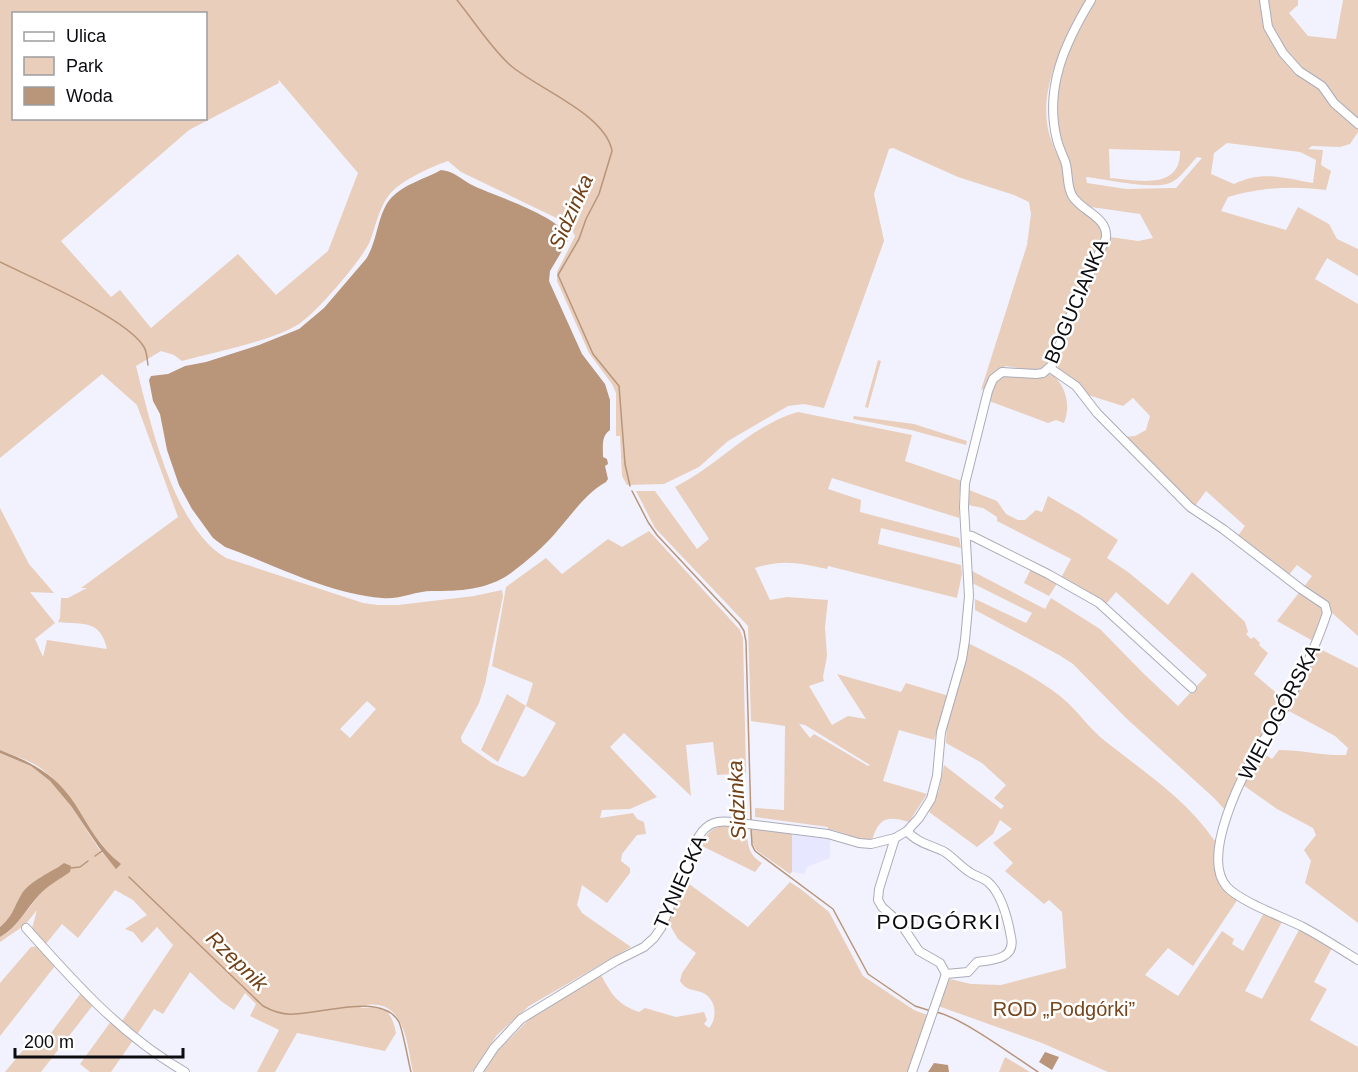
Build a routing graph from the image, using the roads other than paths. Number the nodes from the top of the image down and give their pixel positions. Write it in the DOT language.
graph roads {
  1 [pos="1091,0"];
  2 [pos="1264,0"];
  3 [pos="1358,124"];
  4 [pos="1050,368"];
  5 [pos="966,535"];
  6 [pos="1192,688"];
  7 [pos="919,818"];
  8 [pos="907,831"];
  9 [pos="895,838"];
  10 [pos="26,928"];
  11 [pos="1358,960"];
  12 [pos="946,974"];
  13 [pos="185,1072"];
  14 [pos="478,1072"];
  15 [pos="912,1072"];
  1 -- 4 [label="street, BOGUCIANKA"];
  2 -- 3 [label="street"];
  4 -- 5 [label="street, BOGUCIANKA"];
  4 -- 11 [label="street, WIELOGÓRSKA"];
  5 -- 6 [label="street"];
  5 -- 7 [label="street, BOGUCIANKA"];
  7 -- 8 [label="street, TYNIECKA"];
  8 -- 9 [label="street, TYNIECKA"];
  8 -- 12 [label="street"];
  9 -- 12 [label="street"];
  9 -- 14 [label="street, TYNIECKA"];
  10 -- 13 [label="street"];
  12 -- 15 [label="street"];
}
